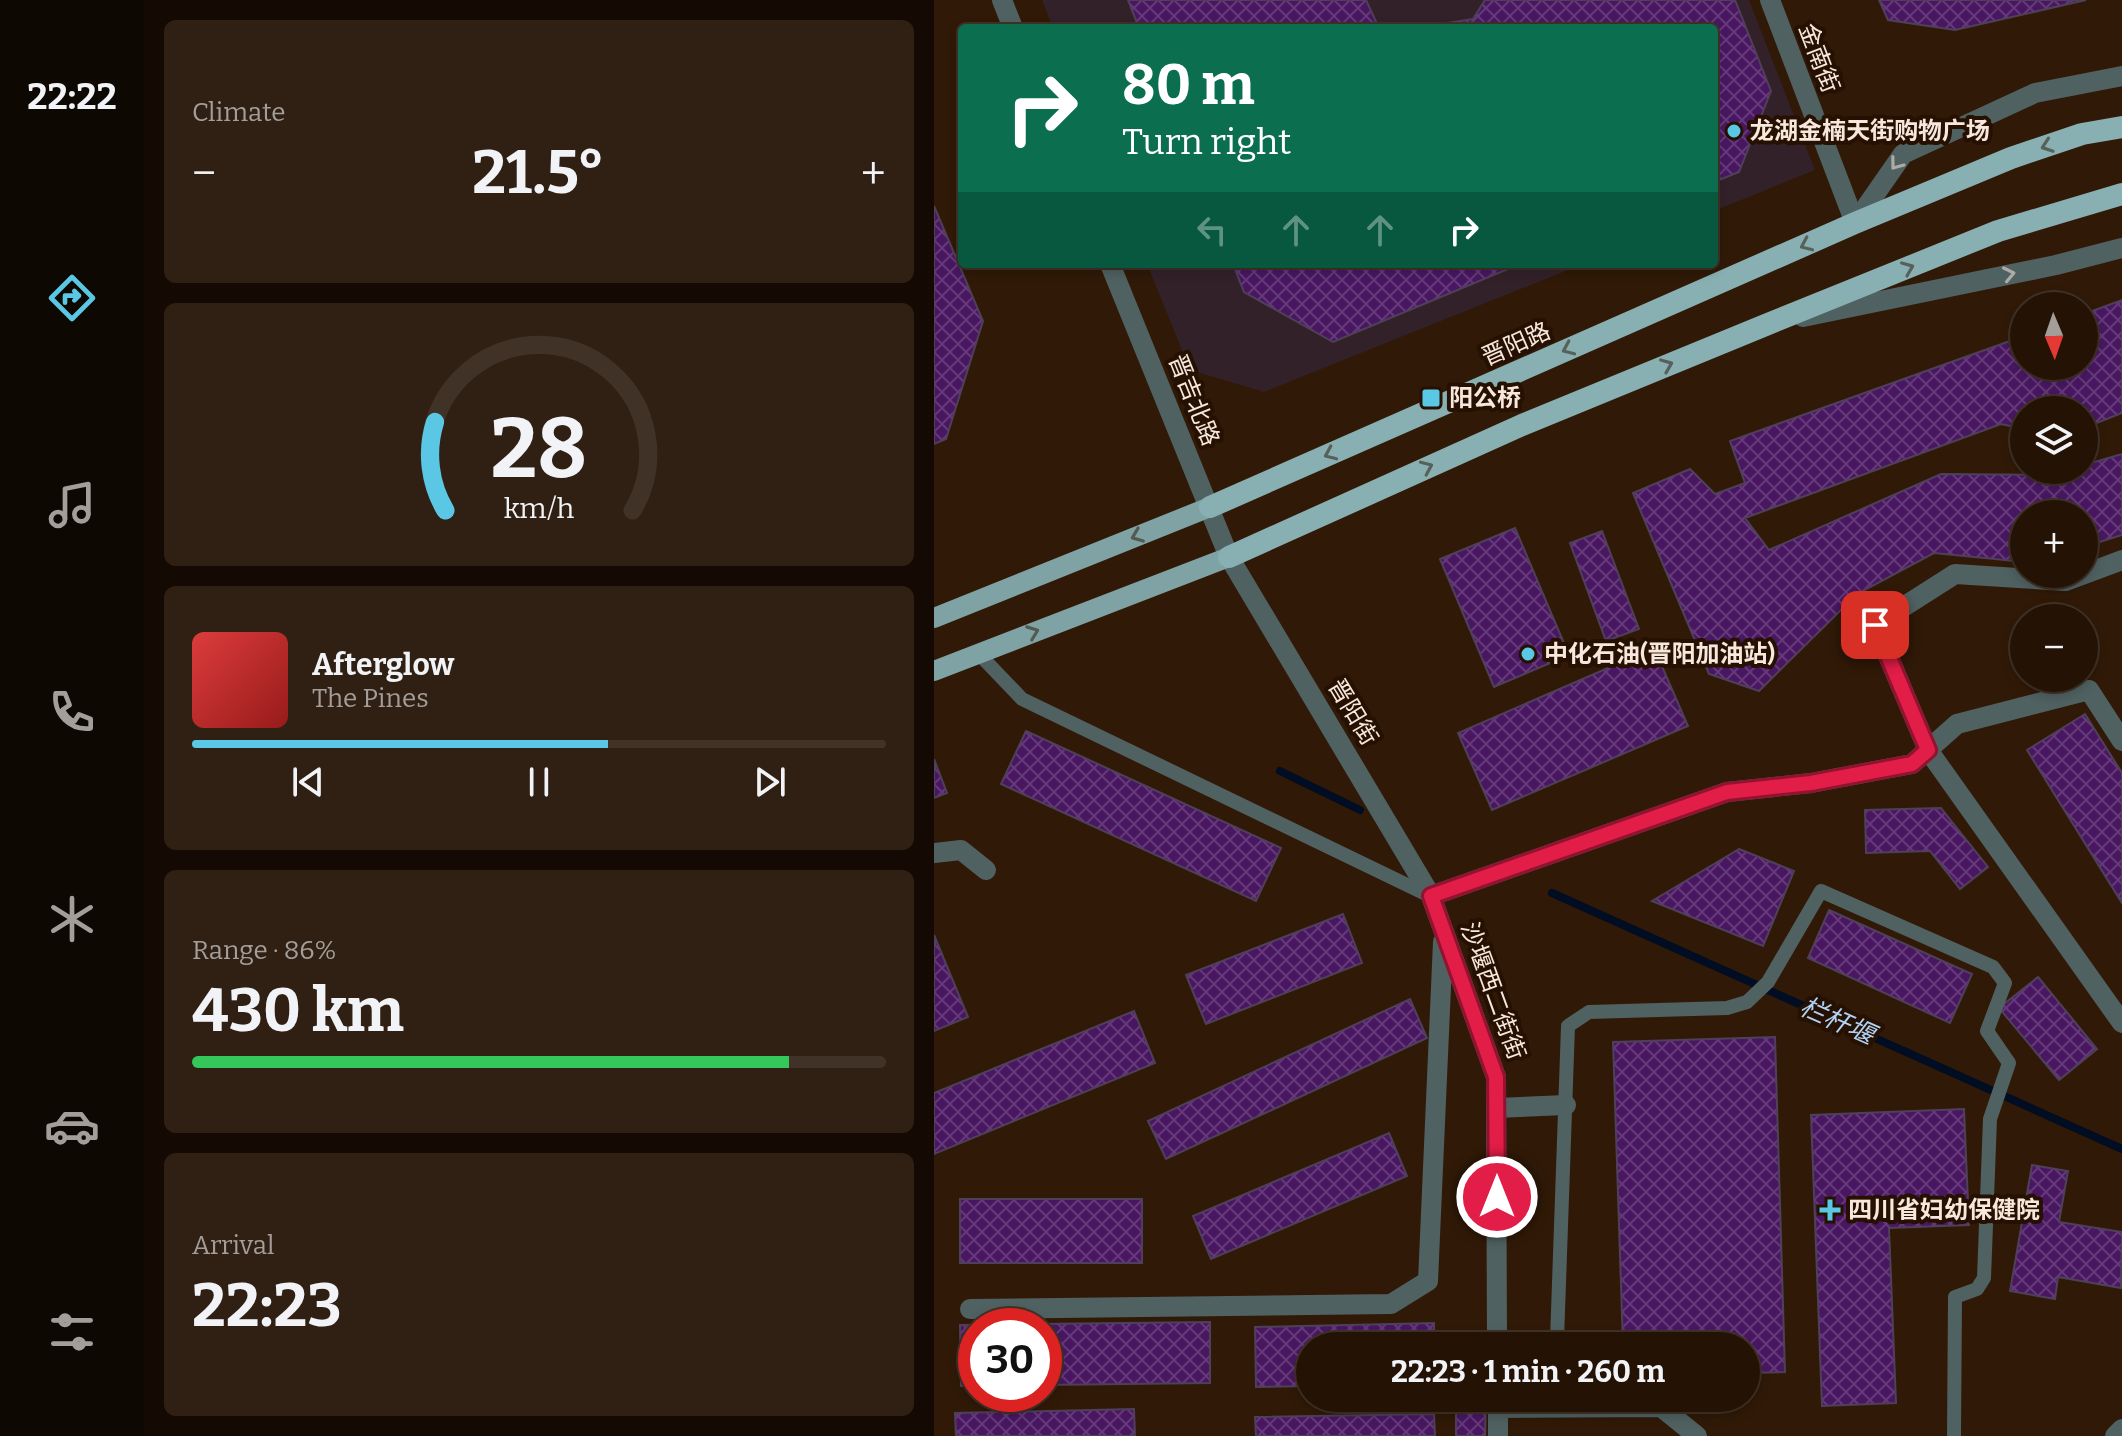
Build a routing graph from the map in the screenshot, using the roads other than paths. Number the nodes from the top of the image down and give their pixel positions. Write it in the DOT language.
graph roads {
  1 [pos="1002,0"];
  2 [pos="1770,0"];
  3 [pos="1011,24"];
  4 [pos="2122,76"];
  5 [pos="2122,127"];
  6 [pos="2122,194"];
  7 [pos="1855,223"];
  8 [pos="2122,248"];
  9 [pos="1112,268"];
  10 [pos="1768,324"];
  11 [pos="1210,507"];
  12 [pos="1229,557"];
  13 [pos="2122,560"];
  14 [pos="934,618"];
  15 [pos="978,653"];
  16 [pos="934,671"];
  17 [pos="2122,741"];
  18 [pos="1928,750"];
  19 [pos="934,853"];
  20 [pos="986,870"];
  21 [pos="1431,896"];
  22 [pos="1443,930"];
  23 [pos="2122,1023"];
  24 [pos="1566,1105"];
  25 [pos="1497,1108"];
  26 [pos="1054,1308"];
  27 [pos="1497,1332"];
  28 [pos="1557,1332"];
  29 [pos="1498,1412"];
  30 [pos="1667,1412"];
  31 [pos="2122,1429"];
  32 [pos="1498,1436"];
  33 [pos="1697,1436"];
  34 [pos="1954,1436"];
  35 [pos="2115,1436"];
  1 -- 3 [label="street"];
  2 -- 7 [label="street, 金南街"];
  4 -- 7 [label="street, one-way"];
  5 -- 7 [label="highway, 晋阳路, one-way"];
  10 -- 6 [label="highway, one-way"];
  7 -- 11 [label="highway, 晋阳路, one-way"];
  10 -- 8 [label="street, one-way"];
  9 -- 11 [label="street, 晋吉北路"];
  12 -- 10 [label="highway, one-way"];
  11 -- 12 [label="street, 晋吉北路"];
  11 -- 14 [label="main road, 晋阳路, one-way"];
  15 -- 12 [label="main road, one-way"];
  12 -- 21 [label="street, 晋阳街"];
  13 -- 18 [label="street"];
  15 -- 16 [label="main road"];
  15 -- 21 [label="lane"];
  17 -- 18 [label="street"];
  18 -- 21 [label="street"];
  18 -- 23 [label="street"];
  19 -- 20 [label="street"];
  21 -- 22 [label="street, 沙堰西二街街"];
  22 -- 25 [label="street, 沙堰西二街街"];
  22 -- 26 [label="street"];
  24 -- 25 [label="street"];
  24 -- 28 [label="lane"];
  24 -- 34 [label="lane"];
  25 -- 27 [label="street, 沙堰西二街街"];
  29 -- 32 [label="street"];
  30 -- 33 [label="street"];
  31 -- 35 [label="street"];
}
